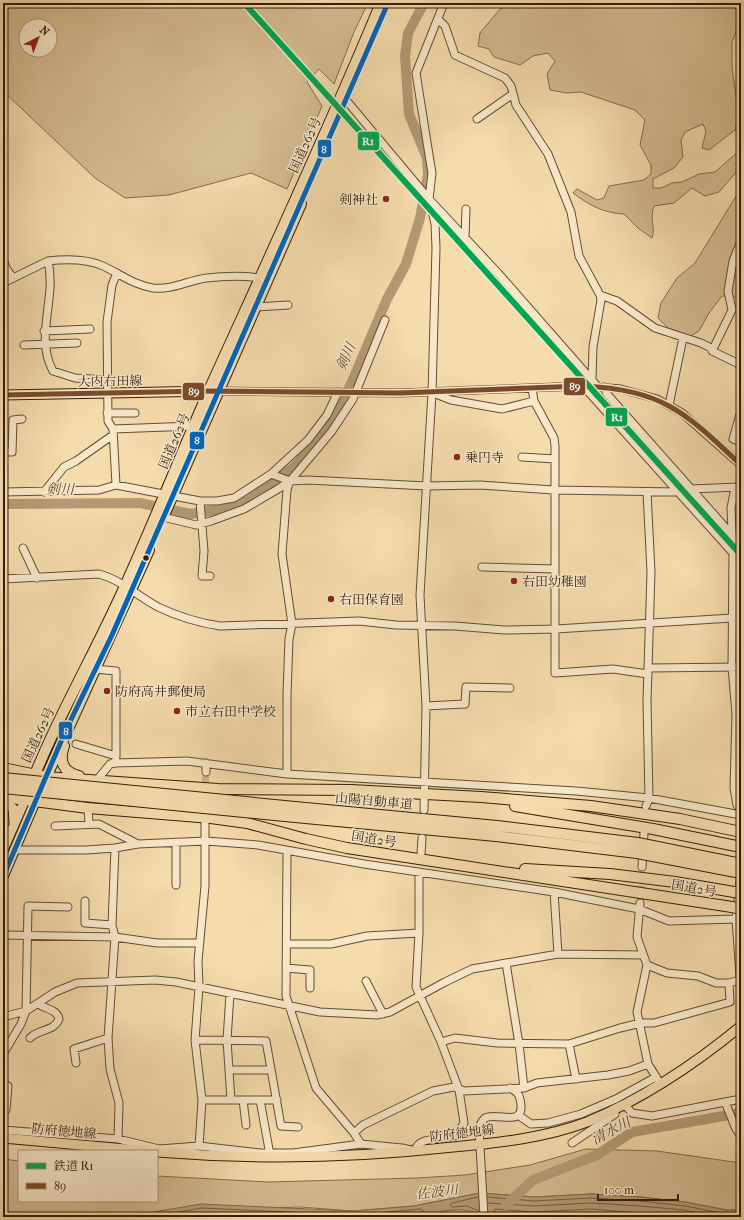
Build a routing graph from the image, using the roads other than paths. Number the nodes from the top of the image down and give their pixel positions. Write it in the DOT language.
graph roads {
  1 [pos="381,3"];
  2 [pos="388,3"];
  3 [pos="444,3"];
  4 [pos="439,20"];
  5 [pos="513,94"];
  6 [pos="346,100"];
  7 [pos="477,119"];
  8 [pos="429,199"];
  9 [pos="466,209"];
  10 [pos="465,236"];
  11 [pos="3,239"];
  12 [pos="741,241"];
  13 [pos="48,262"];
  14 [pos="117,273"];
  15 [pos="14,278"];
  16 [pos="264,280"];
  17 [pos="3,283"];
  18 [pos="600,295"];
  19 [pos="288,305"];
  20 [pos="256,307"];
  21 [pos="385,320"];
  22 [pos="90,329"];
  23 [pos="44,331"];
  24 [pos="684,338"];
  25 [pos="44,343"];
  26 [pos="77,344"];
  27 [pos="24,345"];
  28 [pos="713,349"];
  29 [pos="741,365"];
  30 [pos="592,379"];
  31 [pos="107,380"];
  32 [pos="583,386"];
  33 [pos="601,387"];
  34 [pos="532,388"];
  35 [pos="214,391"];
  36 [pos="339,392"];
  37 [pos="354,392"];
  38 [pos="432,392"];
  39 [pos="107,394"];
  40 [pos="3,395"];
  41 [pos="534,401"];
  42 [pos="669,405"];
  43 [pos="741,411"];
  44 [pos="107,413"];
  45 [pos="135,413"];
  46 [pos="22,419"];
  47 [pos="194,426"];
  48 [pos="113,432"];
  49 [pos="741,442"];
  50 [pos="3,452"];
  51 [pos="522,457"];
  52 [pos="555,459"];
  53 [pos="741,464"];
  54 [pos="272,475"];
  55 [pos="287,480"];
  56 [pos="116,485"];
  57 [pos="740,485"];
  58 [pos="427,486"];
  59 [pos="691,489"];
  60 [pos="554,490"];
  61 [pos="3,492"];
  62 [pos="44,492"];
  63 [pos="646,492"];
  64 [pos="678,492"];
  65 [pos="168,496"];
  66 [pos="200,501"];
  67 [pos="162,515"];
  68 [pos="201,524"];
  69 [pos="733,536"];
  70 [pos="741,545"];
  71 [pos="23,548"];
  72 [pos="733,553"];
  73 [pos="741,562"];
  74 [pos="482,567"];
  75 [pos="555,569"];
  76 [pos="210,576"];
  77 [pos="37,578"];
  78 [pos="3,580"];
  79 [pos="128,588"];
  80 [pos="732,618"];
  81 [pos="292,624"];
  82 [pos="650,624"];
  83 [pos="421,626"];
  84 [pos="556,629"];
  85 [pos="732,667"];
  86 [pos="741,667"];
  87 [pos="95,670"];
  88 [pos="648,671"];
  89 [pos="510,688"];
  90 [pos="426,706"];
  91 [pos="66,730"];
  92 [pos="76,744"];
  93 [pos="738,757"];
  94 [pos="115,760"];
  95 [pos="40,761"];
  96 [pos="206,763"];
  97 [pos="3,768"];
  98 [pos="206,772"];
  99 [pos="287,774"];
  100 [pos="738,774"];
  101 [pos="34,775"];
  102 [pos="47,776"];
  103 [pos="3,778"];
  104 [pos="93,779"];
  105 [pos="426,782"];
  106 [pos="3,788"];
  107 [pos="425,794"];
  108 [pos="442,795"];
  109 [pos="3,797"];
  110 [pos="648,798"];
  111 [pos="30,801"];
  112 [pos="3,802"];
  113 [pos="646,806"];
  114 [pos="88,808"];
  115 [pos="424,810"];
  116 [pos="741,810"];
  117 [pos="129,811"];
  118 [pos="295,812"];
  119 [pos="741,815"];
  120 [pos="205,819"];
  121 [pos="89,824"];
  122 [pos="55,826"];
  123 [pos="8,828"];
  124 [pos="644,832"];
  125 [pos="741,832"];
  126 [pos="422,838"];
  127 [pos="206,841"];
  128 [pos="176,842"];
  129 [pos="138,844"];
  130 [pos="740,847"];
  131 [pos="114,848"];
  132 [pos="638,848"];
  133 [pos="3,850"];
  134 [pos="14,850"];
  135 [pos="287,851"];
  136 [pos="421,854"];
  137 [pos="458,864"];
  138 [pos="741,864"];
  139 [pos="642,866"];
  140 [pos="419,872"];
  141 [pos="741,873"];
  142 [pos="3,877"];
  143 [pos="176,885"];
  144 [pos="554,892"];
  145 [pos="737,892"];
  146 [pos="84,901"];
  147 [pos="640,906"];
  148 [pos="68,907"];
  149 [pos="737,908"];
  150 [pos="738,921"];
  151 [pos="112,924"];
  152 [pos="419,933"];
  153 [pos="3,935"];
  154 [pos="28,935"];
  155 [pos="115,937"];
  156 [pos="200,943"];
  157 [pos="287,944"];
  158 [pos="558,954"];
  159 [pos="643,955"];
  160 [pos="506,963"];
  161 [pos="647,965"];
  162 [pos="286,968"];
  163 [pos="740,980"];
  164 [pos="366,981"];
  165 [pos="111,983"];
  166 [pos="729,983"];
  167 [pos="199,987"];
  168 [pos="310,988"];
  169 [pos="741,990"];
  170 [pos="230,994"];
  171 [pos="419,996"];
  172 [pos="38,1004"];
  173 [pos="289,1006"];
  174 [pos="26,1011"];
  175 [pos="383,1014"];
  176 [pos="5,1017"];
  177 [pos="641,1023"];
  178 [pos="741,1026"];
  179 [pos="30,1038"];
  180 [pos="108,1038"];
  181 [pos="195,1040"];
  182 [pos="227,1040"];
  183 [pos="441,1042"];
  184 [pos="519,1044"];
  185 [pos="569,1044"];
  186 [pos="3,1054"];
  187 [pos="76,1063"];
  188 [pos="648,1064"];
  189 [pos="229,1070"];
  190 [pos="271,1070"];
  191 [pos="576,1079"];
  192 [pos="658,1080"];
  193 [pos="3,1084"];
  194 [pos="510,1088"];
  195 [pos="524,1088"];
  196 [pos="459,1090"];
  197 [pos="741,1099"];
  198 [pos="202,1100"];
  199 [pos="231,1100"];
  200 [pos="243,1100"];
  201 [pos="260,1100"];
  202 [pos="277,1100"];
  203 [pos="725,1102"];
  204 [pos="625,1106"];
  205 [pos="6,1110"];
  206 [pos="518,1115"];
  207 [pos="246,1125"];
  208 [pos="298,1127"];
  209 [pos="737,1128"];
  210 [pos="3,1130"];
  211 [pos="354,1133"];
  212 [pos="741,1136"];
  213 [pos="3,1138"];
  214 [pos="118,1139"];
  215 [pos="572,1143"];
  216 [pos="361,1144"];
  217 [pos="479,1145"];
  218 [pos="199,1146"];
  219 [pos="137,1150"];
  220 [pos="155,1150"];
  221 [pos="158,1151"];
  222 [pos="415,1151"];
  223 [pos="270,1154"];
  224 [pos="484,1217"];
  1 -- 16 [label="highway, 国道262号"];
  2 -- 6 [label="highway, 国道262号"];
  3 -- 4 [label="street"];
  4 -- 5 [label="street"];
  4 -- 8 [label="street"];
  5 -- 7 [label="street"];
  5 -- 18 [label="street"];
  6 -- 8 [label="street"];
  6 -- 16 [label="highway, 国道262号"];
  8 -- 10 [label="street"];
  8 -- 38 [label="street"];
  9 -- 10 [label="street"];
  10 -- 30 [label="street"];
  11 -- 15 [label="street"];
  12 -- 28 [label="street"];
  13 -- 14 [label="street"];
  13 -- 15 [label="street"];
  13 -- 23 [label="street"];
  14 -- 16 [label="street"];
  14 -- 31 [label="street"];
  15 -- 17 [label="street"];
  16 -- 20 [label="highway, 国道262号"];
  16 -- 35 [label="highway, 国道262号"];
  18 -- 24 [label="street"];
  18 -- 30 [label="street"];
  19 -- 20 [label="street"];
  20 -- 35 [label="highway, 国道262号"];
  21 -- 37 [label="street"];
  22 -- 23 [label="street"];
  23 -- 25 [label="street"];
  24 -- 28 [label="street"];
  24 -- 42 [label="street"];
  25 -- 26 [label="street"];
  25 -- 27 [label="street"];
  25 -- 31 [label="street"];
  28 -- 29 [label="street"];
  30 -- 33 [label="street"];
  31 -- 39 [label="street"];
  32 -- 33 [label="street"];
  32 -- 34 [label="street"];
  32 -- 64 [label="street"];
  33 -- 42 [label="street"];
  33 -- 59 [label="street"];
  34 -- 38 [label="street"];
  34 -- 41 [label="street"];
  35 -- 36 [label="street"];
  35 -- 39 [label="main road, 大内右田線"];
  35 -- 47 [label="highway, 国道262号"];
  35 -- 65 [label="highway, 国道262号"];
  36 -- 37 [label="street"];
  36 -- 54 [label="street"];
  37 -- 38 [label="street"];
  37 -- 55 [label="street"];
  38 -- 41 [label="street"];
  38 -- 58 [label="street"];
  39 -- 40 [label="main road, 大内右田線"];
  39 -- 44 [label="street"];
  41 -- 52 [label="street"];
  42 -- 53 [label="street"];
  43 -- 49 [label="street"];
  44 -- 45 [label="street"];
  44 -- 48 [label="street"];
  46 -- 50 [label="street"];
  47 -- 48 [label="street"];
  47 -- 65 [label="highway, 国道262号"];
  48 -- 56 [label="street"];
  48 -- 62 [label="street"];
  51 -- 52 [label="street"];
  52 -- 60 [label="street"];
  54 -- 55 [label="street"];
  54 -- 66 [label="street"];
  55 -- 58 [label="street"];
  55 -- 68 [label="street"];
  55 -- 81 [label="street"];
  56 -- 62 [label="street"];
  56 -- 65 [label="street"];
  57 -- 59 [label="street"];
  57 -- 69 [label="street"];
  58 -- 60 [label="street"];
  58 -- 83 [label="street"];
  59 -- 64 [label="street"];
  59 -- 69 [label="street"];
  60 -- 63 [label="street"];
  60 -- 75 [label="street"];
  61 -- 62 [label="street"];
  63 -- 64 [label="street"];
  63 -- 82 [label="street"];
  64 -- 72 [label="street"];
  65 -- 66 [label="street"];
  65 -- 67 [label="highway, 国道262号"];
  66 -- 68 [label="street"];
  67 -- 68 [label="street"];
  67 -- 79 [label="highway, 国道262号"];
  68 -- 76 [label="street"];
  69 -- 70 [label="street"];
  69 -- 72 [label="street"];
  71 -- 77 [label="street"];
  72 -- 73 [label="street"];
  72 -- 80 [label="street"];
  74 -- 75 [label="street"];
  75 -- 84 [label="street"];
  77 -- 78 [label="street"];
  77 -- 79 [label="street"];
  79 -- 81 [label="street"];
  79 -- 87 [label="highway, 国道262号"];
  79 -- 95 [label="highway, 国道262号"];
  80 -- 82 [label="street"];
  80 -- 85 [label="street"];
  81 -- 83 [label="street"];
  81 -- 99 [label="street"];
  82 -- 84 [label="street"];
  82 -- 88 [label="street"];
  83 -- 84 [label="street"];
  83 -- 90 [label="street"];
  84 -- 88 [label="street"];
  85 -- 86 [label="street"];
  85 -- 88 [label="street"];
  85 -- 93 [label="street"];
  87 -- 91 [label="highway, 国道262号"];
  87 -- 94 [label="street"];
  88 -- 110 [label="street"];
  89 -- 90 [label="street"];
  90 -- 105 [label="street"];
  91 -- 102 [label="highway, 国道262号"];
  91 -- 104 [label="highway"];
  92 -- 94 [label="street"];
  93 -- 100 [label="street"];
  94 -- 96 [label="street"];
  94 -- 104 [label="street"];
  95 -- 101 [label="highway, 国道262号"];
  95 -- 102 [label="highway"];
  96 -- 98 [label="street"];
  96 -- 99 [label="street"];
  97 -- 101 [label="highway"];
  99 -- 105 [label="street"];
  100 -- 116 [label="street"];
  101 -- 102 [label="highway"];
  101 -- 111 [label="highway, 国道262号"];
  102 -- 104 [label="highway"];
  102 -- 111 [label="highway, 国道262号"];
  102 -- 117 [label="highway"];
  103 -- 118 [label="highway, 山陽自動車道, bridge"];
  104 -- 107 [label="highway"];
  105 -- 107 [label="street"];
  105 -- 110 [label="street"];
  106 -- 118 [label="highway, 山陽自動車道, bridge"];
  107 -- 108 [label="highway"];
  107 -- 115 [label="street"];
  108 -- 125 [label="highway"];
  108 -- 130 [label="highway"];
  109 -- 111 [label="highway, 国道2号"];
  110 -- 113 [label="street"];
  110 -- 119 [label="street"];
  111 -- 114 [label="highway, 国道2号"];
  111 -- 123 [label="main road"];
  111 -- 134 [label="main road"];
  112 -- 123 [label="main road"];
  114 -- 117 [label="highway, 国道2号"];
  114 -- 121 [label="street"];
  117 -- 137 [label="highway, 国道2号"];
  118 -- 132 [label="highway, 山陽自動車道"];
  120 -- 127 [label="street"];
  121 -- 122 [label="street"];
  121 -- 129 [label="street"];
  123 -- 133 [label="main road"];
  124 -- 139 [label="street"];
  126 -- 136 [label="street"];
  127 -- 128 [label="street"];
  127 -- 135 [label="street"];
  127 -- 156 [label="street"];
  128 -- 129 [label="street"];
  128 -- 143 [label="street"];
  129 -- 131 [label="street"];
  131 -- 134 [label="street"];
  131 -- 151 [label="street"];
  132 -- 138 [label="highway, 山陽自動車道, bridge"];
  132 -- 141 [label="highway, 山陽自動車道, bridge"];
  134 -- 142 [label="main road"];
  135 -- 140 [label="street"];
  135 -- 157 [label="street"];
  137 -- 145 [label="highway"];
  137 -- 149 [label="highway, 国道2号"];
  140 -- 144 [label="street"];
  140 -- 152 [label="street"];
  141 -- 150 [label="street"];
  144 -- 147 [label="street"];
  144 -- 158 [label="street"];
  146 -- 151 [label="street"];
  147 -- 150 [label="street"];
  147 -- 159 [label="street"];
  148 -- 154 [label="street"];
  150 -- 163 [label="street"];
  151 -- 155 [label="street"];
  152 -- 157 [label="street"];
  152 -- 171 [label="street"];
  153 -- 154 [label="street"];
  154 -- 155 [label="street"];
  154 -- 174 [label="street"];
  155 -- 156 [label="street"];
  155 -- 165 [label="street"];
  156 -- 167 [label="street"];
  157 -- 162 [label="street"];
  158 -- 159 [label="street"];
  158 -- 160 [label="street"];
  159 -- 161 [label="street"];
  160 -- 171 [label="street"];
  160 -- 184 [label="street"];
  161 -- 166 [label="street"];
  161 -- 177 [label="street"];
  162 -- 168 [label="street"];
  162 -- 173 [label="street"];
  163 -- 166 [label="street"];
  163 -- 169 [label="street"];
  164 -- 175 [label="street"];
  165 -- 167 [label="street"];
  165 -- 172 [label="street"];
  165 -- 180 [label="street"];
  166 -- 177 [label="street"];
  167 -- 170 [label="street"];
  167 -- 181 [label="street"];
  170 -- 173 [label="street"];
  170 -- 182 [label="street"];
  171 -- 175 [label="street"];
  171 -- 183 [label="street"];
  172 -- 174 [label="street"];
  172 -- 179 [label="street"];
  173 -- 175 [label="street"];
  173 -- 211 [label="street"];
  174 -- 176 [label="street"];
  174 -- 186 [label="street"];
  177 -- 185 [label="street"];
  177 -- 188 [label="street"];
  178 -- 192 [label="main road, 防府徳地線"];
  180 -- 187 [label="street"];
  180 -- 214 [label="street"];
  181 -- 182 [label="street"];
  181 -- 198 [label="street"];
  182 -- 189 [label="street"];
  182 -- 190 [label="street"];
  183 -- 184 [label="street"];
  183 -- 196 [label="street"];
  184 -- 185 [label="street"];
  184 -- 195 [label="street"];
  185 -- 191 [label="street"];
  188 -- 191 [label="street"];
  188 -- 192 [label="street"];
  189 -- 190 [label="street"];
  189 -- 199 [label="street"];
  190 -- 202 [label="street"];
  191 -- 195 [label="street"];
  192 -- 204 [label="main road, 防府徳地線"];
  192 -- 206 [label="street"];
  193 -- 205 [label="street"];
  194 -- 195 [label="street"];
  194 -- 196 [label="street"];
  194 -- 206 [label="street"];
  196 -- 211 [label="street"];
  196 -- 222 [label="street"];
  197 -- 203 [label="street"];
  198 -- 199 [label="street"];
  198 -- 218 [label="street"];
  199 -- 200 [label="street"];
  200 -- 201 [label="street"];
  200 -- 207 [label="street"];
  201 -- 202 [label="street"];
  201 -- 223 [label="street"];
  202 -- 208 [label="street"];
  203 -- 204 [label="street"];
  203 -- 209 [label="street"];
  204 -- 215 [label="street"];
  204 -- 217 [label="main road, 防府徳地線"];
  206 -- 217 [label="street"];
  209 -- 212 [label="street"];
  210 -- 214 [label="street"];
  211 -- 216 [label="street"];
  213 -- 219 [label="main road, 防府徳地線"];
  214 -- 220 [label="street"];
  216 -- 222 [label="street"];
  216 -- 223 [label="street"];
  217 -- 222 [label="main road, 防府徳地線"];
  217 -- 224 [label="street"];
  218 -- 221 [label="street"];
  218 -- 223 [label="street"];
  221 -- 223 [label="main road, 防府徳地線"];
  222 -- 223 [label="main road, 防府徳地線"];
}
